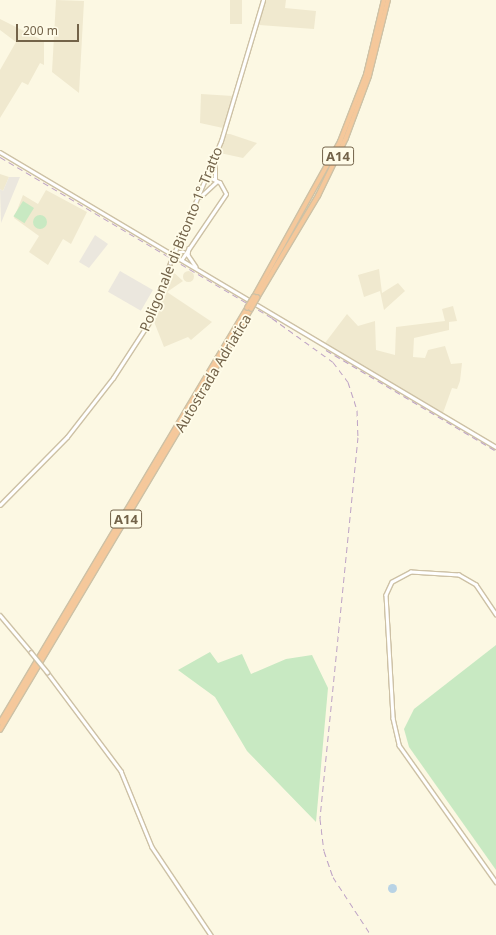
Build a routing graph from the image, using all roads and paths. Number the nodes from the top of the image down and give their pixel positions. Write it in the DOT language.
graph roads {
  1 [pos="263,0"];
  2 [pos="384,0"];
  3 [pos="388,0"];
  4 [pos="0,152"];
  5 [pos="216,154"];
  6 [pos="208,177"];
  7 [pos="216,181"];
  8 [pos="196,203"];
  9 [pos="189,248"];
  10 [pos="168,251"];
  11 [pos="184,252"];
  12 [pos="188,252"];
  13 [pos="182,259"];
  14 [pos="197,268"];
  15 [pos="255,297"];
  16 [pos="249,308"];
  17 [pos="496,447"];
  18 [pos="0,505"];
  19 [pos="0,615"];
  20 [pos="496,615"];
  21 [pos="0,723"];
  22 [pos="0,730"];
  23 [pos="496,882"];
  24 [pos="211,935"];
  1 -- 5 [label="main road, Poligonale di Bitonto 1° Tratto"];
  2 -- 15 [label="highway, Autostrada Adriatica / A14"];
  3 -- 15 [label="highway, Autostrada Adriatica / A14"];
  4 -- 10 [label="main road"];
  5 -- 6 [label="main road, Poligonale di Bitonto 1° Tratto"];
  5 -- 7 [label="main road"];
  6 -- 7 [label="main road"];
  6 -- 8 [label="main road, Poligonale di Bitonto 1° Tratto"];
  7 -- 8 [label="main road"];
  7 -- 9 [label="main road"];
  8 -- 18 [label="main road, Poligonale di Bitonto 1° Tratto, bridge"];
  9 -- 11 [label="main road"];
  9 -- 12 [label="main road"];
  10 -- 11 [label="main road"];
  10 -- 13 [label="main road"];
  11 -- 13 [label="main road"];
  12 -- 13 [label="main road"];
  12 -- 14 [label="main road"];
  13 -- 14 [label="main road"];
  14 -- 17 [label="main road"];
  15 -- 16 [label="highway, Autostrada Adriatica / A14, bridge"];
  16 -- 21 [label="highway, Autostrada Adriatica / A14"];
  16 -- 22 [label="highway, Autostrada Adriatica / A14"];
  19 -- 24 [label="main road, bridge"];
  20 -- 23 [label="main road"];
}
